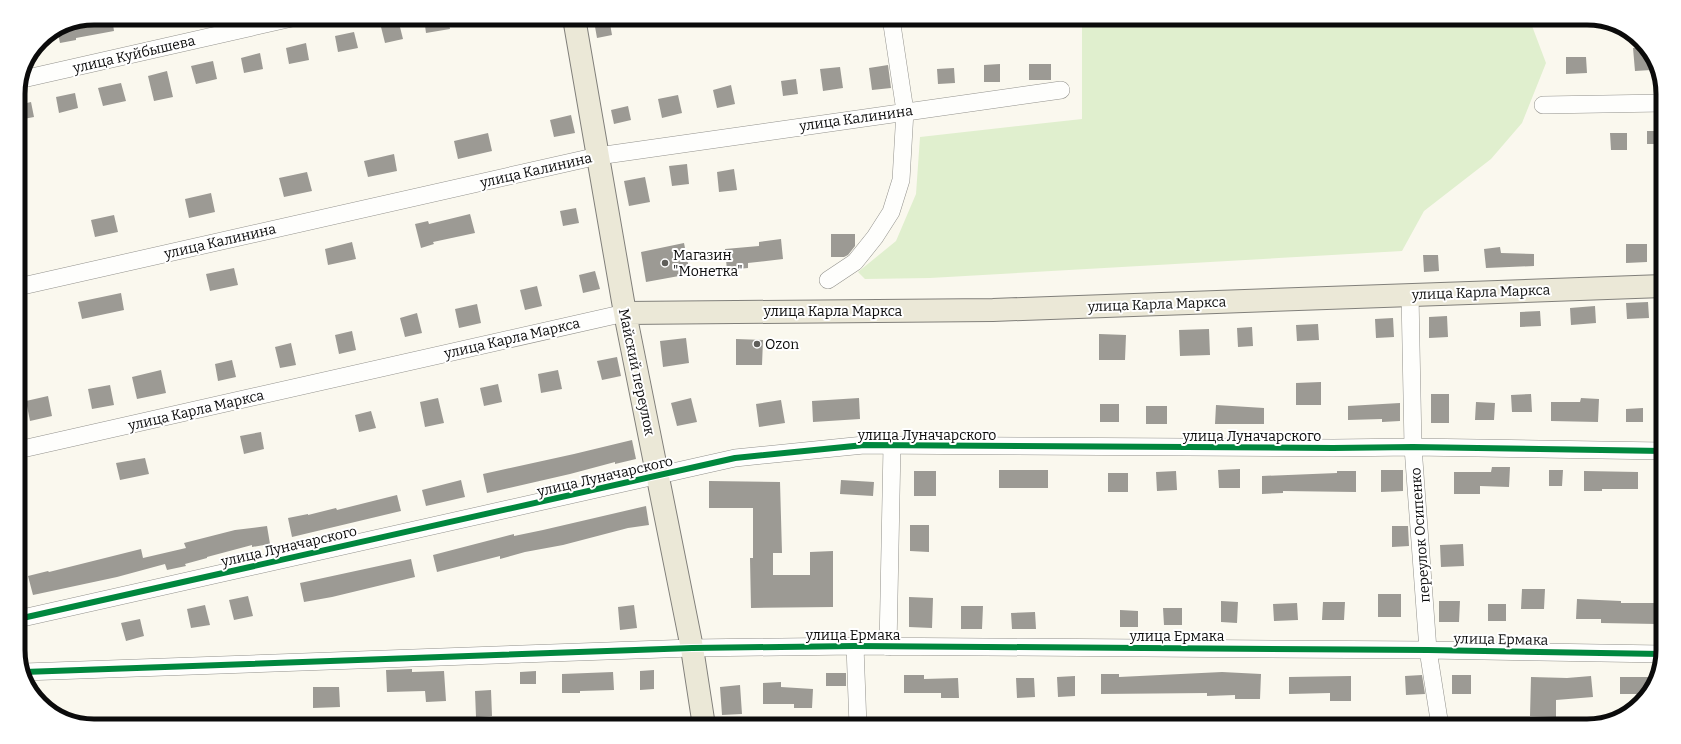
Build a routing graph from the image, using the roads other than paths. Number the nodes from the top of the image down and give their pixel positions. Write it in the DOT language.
graph roads {
  1 [pos="261,25"];
  2 [pos="575,25"];
  3 [pos="893,25"];
  4 [pos="27,78"];
  5 [pos="1061,90"];
  6 [pos="1656,103"];
  7 [pos="1543,105"];
  8 [pos="905,111"];
  9 [pos="598,156"];
  10 [pos="828,280"];
  11 [pos="25,285"];
  12 [pos="1656,286"];
  13 [pos="1410,294"];
  14 [pos="625,313"];
  15 [pos="892,446"];
  16 [pos="1413,447"];
  17 [pos="25,448"];
  18 [pos="1656,452"];
  19 [pos="658,477"];
  20 [pos="25,616"];
  21 [pos="855,646"];
  22 [pos="888,647"];
  23 [pos="692,648"];
  24 [pos="1428,650"];
  25 [pos="1656,654"];
  26 [pos="29,672"];
  27 [pos="703,719"];
  28 [pos="858,719"];
  29 [pos="1439,719"];
  1 -- 4 [label="street, улица Куйбышева"];
  2 -- 9 [label="main road, Майский переулок"];
  3 -- 8 [label="street"];
  5 -- 8 [label="street, улица Калинина"];
  6 -- 7 [label="street"];
  8 -- 9 [label="street, улица Калинина"];
  8 -- 10 [label="street"];
  9 -- 11 [label="street, улица Калинина"];
  9 -- 14 [label="main road, Майский переулок"];
  12 -- 13 [label="main road, улица Карла Маркса"];
  13 -- 14 [label="main road, улица Карла Маркса"];
  13 -- 16 [label="street, переулок Осипенко"];
  14 -- 17 [label="street, улица Карла Маркса"];
  14 -- 19 [label="main road, Майский переулок"];
  15 -- 16 [label="street, улица Луначарского"];
  15 -- 19 [label="street, улица Луначарского"];
  15 -- 22 [label="street"];
  16 -- 18 [label="street, улица Луначарского"];
  16 -- 24 [label="street, переулок Осипенко"];
  19 -- 20 [label="street, улица Луначарского"];
  19 -- 23 [label="main road, Майский переулок"];
  21 -- 22 [label="street, улица Ермака"];
  21 -- 23 [label="street, улица Ермака"];
  21 -- 28 [label="street"];
  22 -- 24 [label="street, улица Ермака"];
  23 -- 26 [label="street, улица Ермака"];
  23 -- 27 [label="main road, Майский переулок"];
  24 -- 25 [label="street, улица Ермака"];
  24 -- 29 [label="street, переулок Осипенко"];
}
